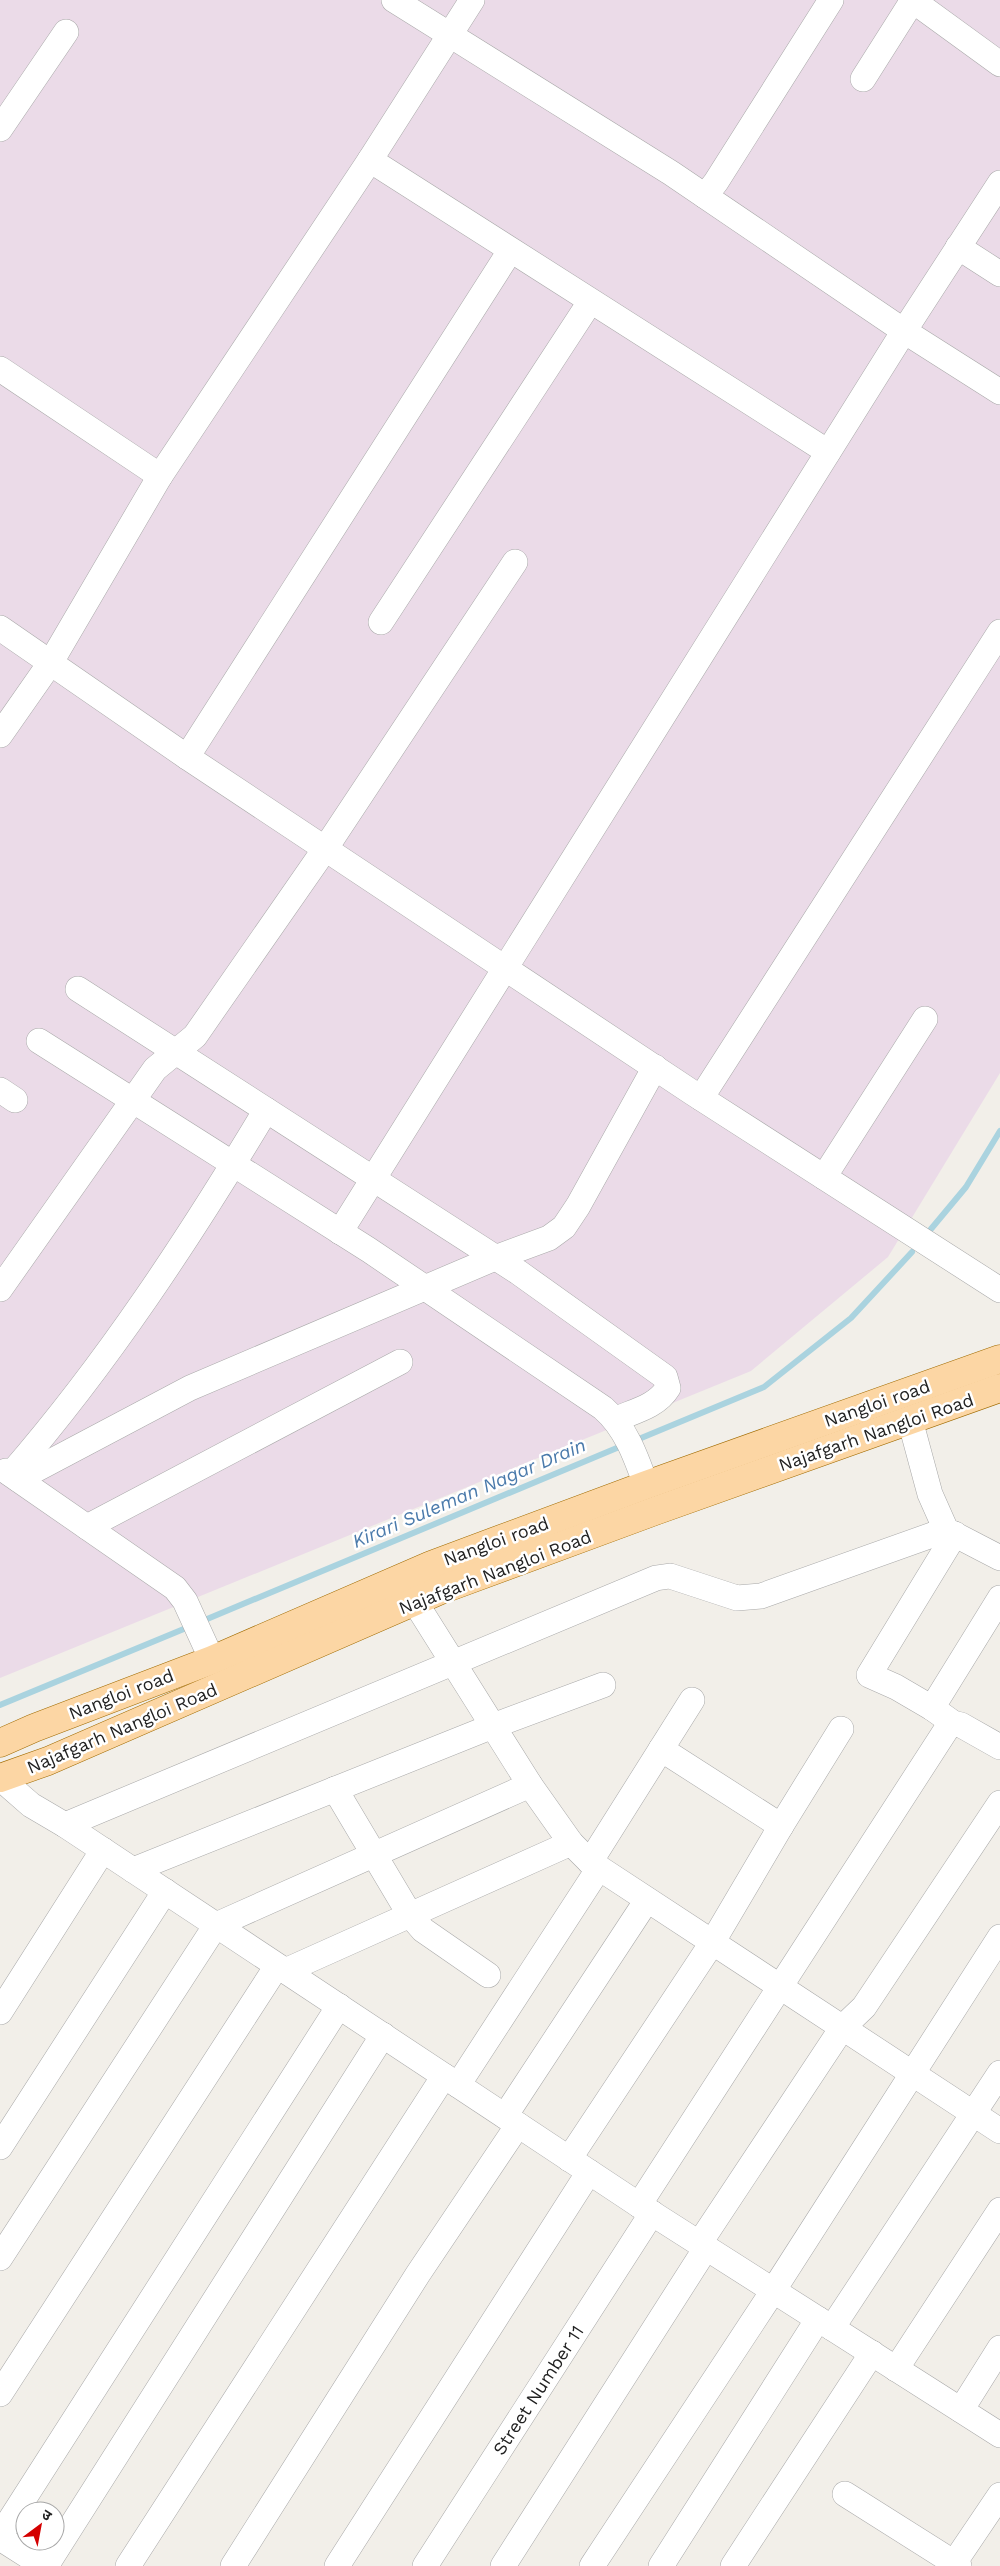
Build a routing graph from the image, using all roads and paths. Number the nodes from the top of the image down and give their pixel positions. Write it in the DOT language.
graph roads {
  1 [pos="394,0"];
  2 [pos="472,0"];
  3 [pos="831,0"];
  4 [pos="913,0"];
  5 [pos="66,32"];
  6 [pos="449,36"];
  7 [pos="1000,64"];
  8 [pos="863,79"];
  9 [pos="0,129"];
  10 [pos="370,160"];
  11 [pos="1000,184"];
  12 [pos="704,196"];
  13 [pos="958,248"];
  14 [pos="510,251"];
  15 [pos="1000,274"];
  16 [pos="590,302"];
  17 [pos="904,331"];
  18 [pos="0,369"];
  19 [pos="1000,392"];
  20 [pos="828,452"];
  21 [pos="160,476"];
  22 [pos="515,562"];
  23 [pos="381,622"];
  24 [pos="0,628"];
  25 [pos="1000,632"];
  26 [pos="51,662"];
  27 [pos="0,736"];
  28 [pos="187,757"];
  29 [pos="325,849"];
  30 [pos="505,969"];
  31 [pos="78,988"];
  32 [pos="925,1019"];
  33 [pos="39,1041"];
  34 [pos="175,1051"];
  35 [pos="655,1067"];
  36 [pos="701,1098"];
  37 [pos="132,1099"];
  38 [pos="266,1110"];
  39 [pos="234,1164"];
  40 [pos="824,1177"];
  41 [pos="373,1179"];
  42 [pos="340,1232"];
  43 [pos="495,1258"];
  44 [pos="0,1288"];
  45 [pos="428,1288"];
  46 [pos="1000,1290"];
  47 [pos="1000,1359"];
  48 [pos="400,1362"];
  49 [pos="1000,1388"];
  50 [pos="910,1420"];
  51 [pos="619,1424"];
  52 [pos="10,1473"];
  53 [pos="646,1485"];
  54 [pos="87,1527"];
  55 [pos="950,1532"];
  56 [pos="1000,1558"];
  57 [pos="1000,1598"];
  58 [pos="415,1602"];
  59 [pos="212,1660"];
  60 [pos="453,1662"];
  61 [pos="603,1685"];
  62 [pos="692,1700"];
  63 [pos="932,1708"];
  64 [pos="953,1723"];
  65 [pos="493,1726"];
  66 [pos="842,1729"];
  67 [pos="0,1743"];
  68 [pos="1000,1746"];
  69 [pos="661,1749"];
  70 [pos="0,1778"];
  71 [pos="530,1785"];
  72 [pos="335,1789"];
  73 [pos="1000,1803"];
  74 [pos="65,1825"];
  75 [pos="781,1826"];
  76 [pos="571,1842"];
  77 [pos="103,1850"];
  78 [pos="374,1855"];
  79 [pos="594,1865"];
  80 [pos="133,1870"];
  81 [pos="165,1891"];
  82 [pos="648,1900"];
  83 [pos="410,1915"];
  84 [pos="216,1925"];
  85 [pos="1000,1937"];
  86 [pos="712,1943"];
  87 [pos="281,1969"];
  88 [pos="488,1975"];
  89 [pos="779,1987"];
  90 [pos="339,2006"];
  91 [pos="0,2012"];
  92 [pos="842,2028"];
  93 [pos="383,2035"];
  94 [pos="1000,2072"];
  95 [pos="911,2073"];
  96 [pos="451,2081"];
  97 [pos="973,2114"];
  98 [pos="512,2121"];
  99 [pos="1000,2132"];
  100 [pos="0,2147"];
  101 [pos="579,2165"];
  102 [pos="645,2209"];
  103 [pos="1000,2210"];
  104 [pos="702,2246"];
  105 [pos="0,2258"];
  106 [pos="773,2291"];
  107 [pos="825,2324"];
  108 [pos="1000,2348"];
  109 [pos="872,2353"];
  110 [pos="896,2369"];
  111 [pos="0,2394"];
  112 [pos="961,2410"];
  113 [pos="1000,2435"];
  114 [pos="845,2494"];
  115 [pos="1000,2495"];
  116 [pos="0,2537"];
  117 [pos="955,2565"];
  118 [pos="45,2566"];
  119 [pos="128,2566"];
  120 [pos="233,2566"];
  121 [pos="337,2566"];
  122 [pos="424,2566"];
  123 [pos="503,2566"];
  124 [pos="592,2566"];
  125 [pos="661,2566"];
  126 [pos="733,2566"];
  1 -- 6 [label="street"];
  2 -- 6 [label="street"];
  3 -- 12 [label="street"];
  4 -- 7 [label="street"];
  4 -- 8 [label="street"];
  5 -- 9 [label="street"];
  6 -- 10 [label="street"];
  6 -- 12 [label="street"];
  10 -- 14 [label="street"];
  10 -- 21 [label="street"];
  11 -- 13 [label="street"];
  12 -- 17 [label="street"];
  13 -- 15 [label="street"];
  13 -- 17 [label="street"];
  14 -- 16 [label="street"];
  14 -- 28 [label="street"];
  16 -- 20 [label="street"];
  16 -- 23 [label="street"];
  17 -- 19 [label="street"];
  17 -- 20 [label="street"];
  18 -- 21 [label="street"];
  20 -- 30 [label="street"];
  21 -- 26 [label="street"];
  22 -- 29 [label="street"];
  24 -- 26 [label="street"];
  25 -- 36 [label="street"];
  26 -- 27 [label="street"];
  26 -- 28 [label="street"];
  28 -- 29 [label="street"];
  29 -- 30 [label="street"];
  29 -- 34 [label="street"];
  30 -- 35 [label="street"];
  30 -- 41 [label="street"];
  31 -- 34 [label="street"];
  32 -- 40 [label="street"];
  33 -- 37 [label="street"];
  34 -- 37 [label="street"];
  34 -- 38 [label="street"];
  35 -- 36 [label="street"];
  35 -- 43 [label="street"];
  36 -- 40 [label="street"];
  37 -- 39 [label="street"];
  37 -- 44 [label="street"];
  38 -- 39 [label="street"];
  38 -- 41 [label="street"];
  39 -- 42 [label="street"];
  39 -- 52 [label="street"];
  40 -- 46 [label="street"];
  41 -- 42 [label="street"];
  41 -- 43 [label="street"];
  42 -- 45 [label="street"];
  43 -- 45 [label="street"];
  43 -- 51 [label="street"];
  45 -- 51 [label="street"];
  45 -- 52 [label="street"];
  47 -- 53 [label="main road, Nangloi road"];
  48 -- 54 [label="street"];
  49 -- 50 [label="main road, Najafgarh Nangloi Road"];
  50 -- 55 [label="street"];
  50 -- 58 [label="main road, Najafgarh Nangloi Road"];
  51 -- 53 [label="street"];
  52 -- 54 [label="street"];
  53 -- 59 [label="main road, Nangloi road"];
  54 -- 59 [label="street"];
  55 -- 56 [label="street"];
  55 -- 60 [label="street"];
  55 -- 63 [label="street"];
  57 -- 63 [label="street"];
  58 -- 60 [label="street"];
  58 -- 70 [label="main road, Najafgarh Nangloi Road"];
  59 -- 67 [label="main road, Nangloi road"];
  60 -- 65 [label="street"];
  60 -- 74 [label="street"];
  61 -- 65 [label="street"];
  62 -- 69 [label="street"];
  63 -- 64 [label="street"];
  64 -- 68 [label="street"];
  64 -- 89 [label="street, Street Number 11"];
  65 -- 71 [label="street"];
  65 -- 72 [label="street"];
  66 -- 75 [label="street"];
  69 -- 75 [label="street"];
  69 -- 79 [label="street"];
  70 -- 74 [label="street"];
  71 -- 76 [label="street"];
  71 -- 78 [label="street"];
  72 -- 78 [label="street"];
  72 -- 80 [label="street"];
  73 -- 92 [label="street"];
  74 -- 77 [label="street"];
  75 -- 86 [label="street"];
  76 -- 79 [label="street"];
  76 -- 83 [label="street"];
  77 -- 80 [label="street"];
  77 -- 91 [label="street"];
  78 -- 83 [label="street"];
  78 -- 84 [label="street"];
  79 -- 82 [label="street"];
  79 -- 96 [label="street"];
  80 -- 81 [label="street"];
  81 -- 84 [label="street"];
  81 -- 100 [label="street"];
  82 -- 86 [label="street"];
  82 -- 98 [label="street"];
  83 -- 87 [label="street"];
  83 -- 88 [label="street"];
  84 -- 87 [label="street"];
  84 -- 105 [label="street"];
  85 -- 95 [label="street"];
  86 -- 89 [label="street"];
  86 -- 101 [label="street"];
  87 -- 90 [label="street"];
  87 -- 111 [label="street"];
  89 -- 92 [label="street"];
  89 -- 102 [label="street, Street Number 11"];
  90 -- 93 [label="street"];
  90 -- 116 [label="street"];
  92 -- 95 [label="street"];
  92 -- 104 [label="street"];
  93 -- 96 [label="street"];
  93 -- 118 [label="street"];
  94 -- 97 [label="street"];
  95 -- 97 [label="street"];
  95 -- 106 [label="street"];
  96 -- 98 [label="street"];
  96 -- 119 [label="street"];
  97 -- 99 [label="street"];
  97 -- 107 [label="street"];
  98 -- 101 [label="street"];
  98 -- 120 [label="street"];
  101 -- 102 [label="street"];
  101 -- 121 [label="street"];
  102 -- 104 [label="street"];
  102 -- 122 [label="street, Street Number 11"];
  103 -- 110 [label="street"];
  104 -- 106 [label="street"];
  104 -- 123 [label="street"];
  106 -- 107 [label="street"];
  106 -- 124 [label="street"];
  107 -- 109 [label="street"];
  107 -- 125 [label="street"];
  108 -- 112 [label="street"];
  109 -- 110 [label="street"];
  109 -- 126 [label="street"];
  110 -- 112 [label="street"];
  112 -- 113 [label="street"];
  114 -- 117 [label="street"];
  115 -- 117 [label="street"];
  116 -- 118 [label="street"];
}
